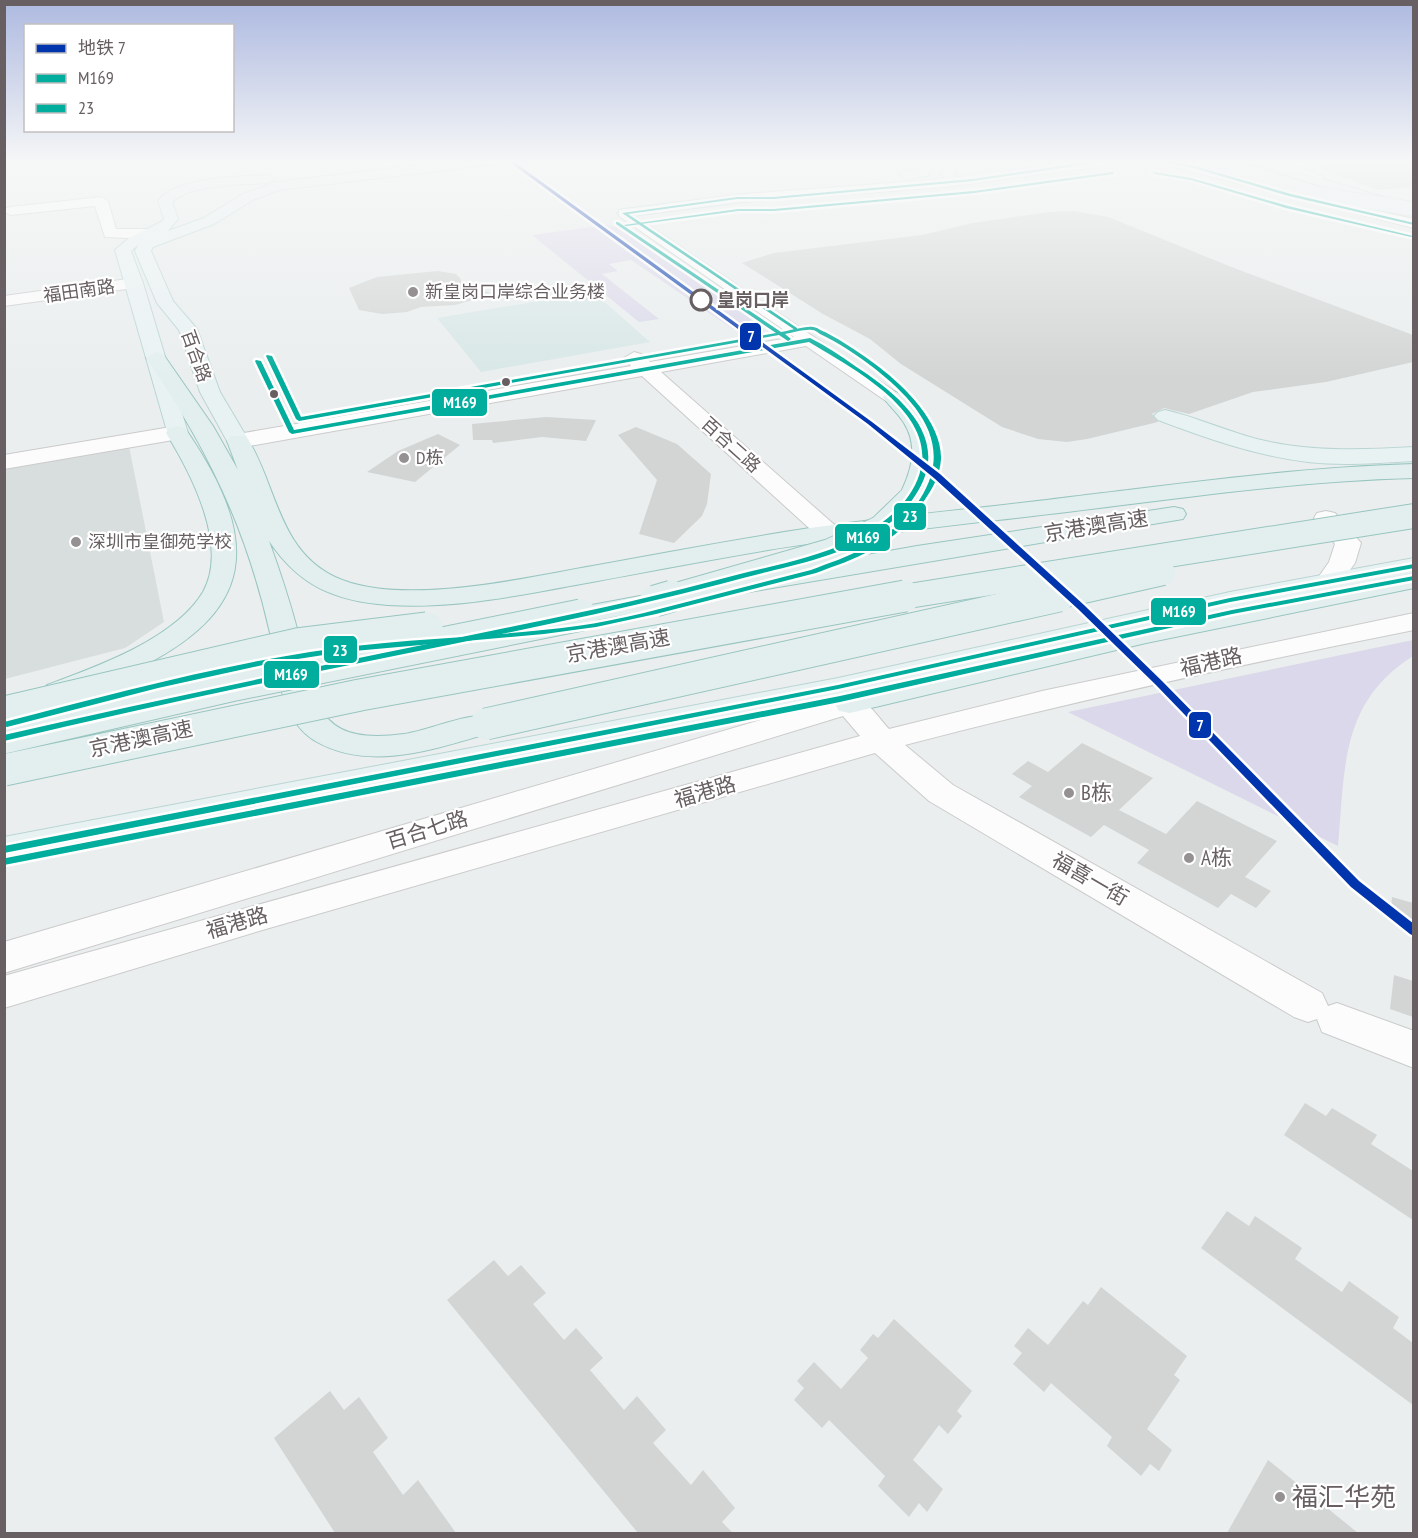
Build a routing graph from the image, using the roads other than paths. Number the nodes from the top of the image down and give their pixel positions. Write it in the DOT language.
graph roads {
  1 [pos="110,233"];
  2 [pos="165,233"];
  3 [pos="653,233"];
  4 [pos="161,234"];
  5 [pos="143,279"];
  6 [pos="4,293"];
  7 [pos="4,300"];
  8 [pos="802,335"];
  9 [pos="156,358"];
  10 [pos="640,363"];
  11 [pos="466,393"];
  12 [pos="893,397"];
  13 [pos="1165,416"];
  14 [pos="1233,419"];
  15 [pos="177,433"];
  16 [pos="1213,433"];
  17 [pos="234,434"];
  18 [pos="1413,454"];
  19 [pos="4,462"];
  20 [pos="1413,471"];
  21 [pos="1413,480"];
  22 [pos="1413,516"];
  23 [pos="1326,518"];
  24 [pos="829,533"];
  25 [pos="1413,566"];
  26 [pos="1413,580"];
  27 [pos="1328,582"];
  28 [pos="655,601"];
  29 [pos="581,615"];
  30 [pos="1413,621"];
  31 [pos="850,704"];
  32 [pos="4,710"];
  33 [pos="4,738"];
  34 [pos="880,741"];
  35 [pos="4,770"];
  36 [pos="4,850"];
  37 [pos="4,958"];
  38 [pos="4,992"];
  39 [pos="1413,1050"];
  1 -- 4 [label="street"];
  2 -- 4 [label="main road"];
  3 -- 8 [label="street"];
  4 -- 5 [label="main road"];
  5 -- 6 [label="street, 福田南路"];
  5 -- 7 [label="street, 福田南路"];
  5 -- 9 [label="main road, 百合路"];
  5 -- 17 [label="main road, 百合路"];
  8 -- 10 [label="street"];
  8 -- 12 [label="street"];
  9 -- 15 [label="main road, 百合路"];
  9 -- 22 [label="highway, bridge"];
  10 -- 11 [label="street"];
  10 -- 11 [label="street"];
  10 -- 24 [label="street, 百合二路"];
  11 -- 17 [label="street"];
  12 -- 28 [label="highway, bridge"];
  13 -- 16 [label="main road"];
  14 -- 16 [label="main road"];
  15 -- 19 [label="street"];
  15 -- 32 [label="highway"];
  16 -- 18 [label="main road"];
  17 -- 24 [label="highway"];
  20 -- 24 [label="highway"];
  21 -- 28 [label="highway, 京港澳高速, bridge"];
  22 -- 35 [label="highway, 京港澳高速, bridge"];
  23 -- 27 [label="street"];
  25 -- 27 [label="main road"];
  26 -- 31 [label="highway"];
  27 -- 36 [label="main road"];
  28 -- 29 [label="highway, 京港澳高速"];
  29 -- 32 [label="highway, bridge"];
  29 -- 33 [label="highway, 京港澳高速, bridge"];
  30 -- 34 [label="street, 福港路"];
  31 -- 34 [label="street, 福喜一街"];
  31 -- 37 [label="street, 百合七路"];
  34 -- 38 [label="street, 福港路"];
  34 -- 39 [label="street, 福喜一街"];
}
